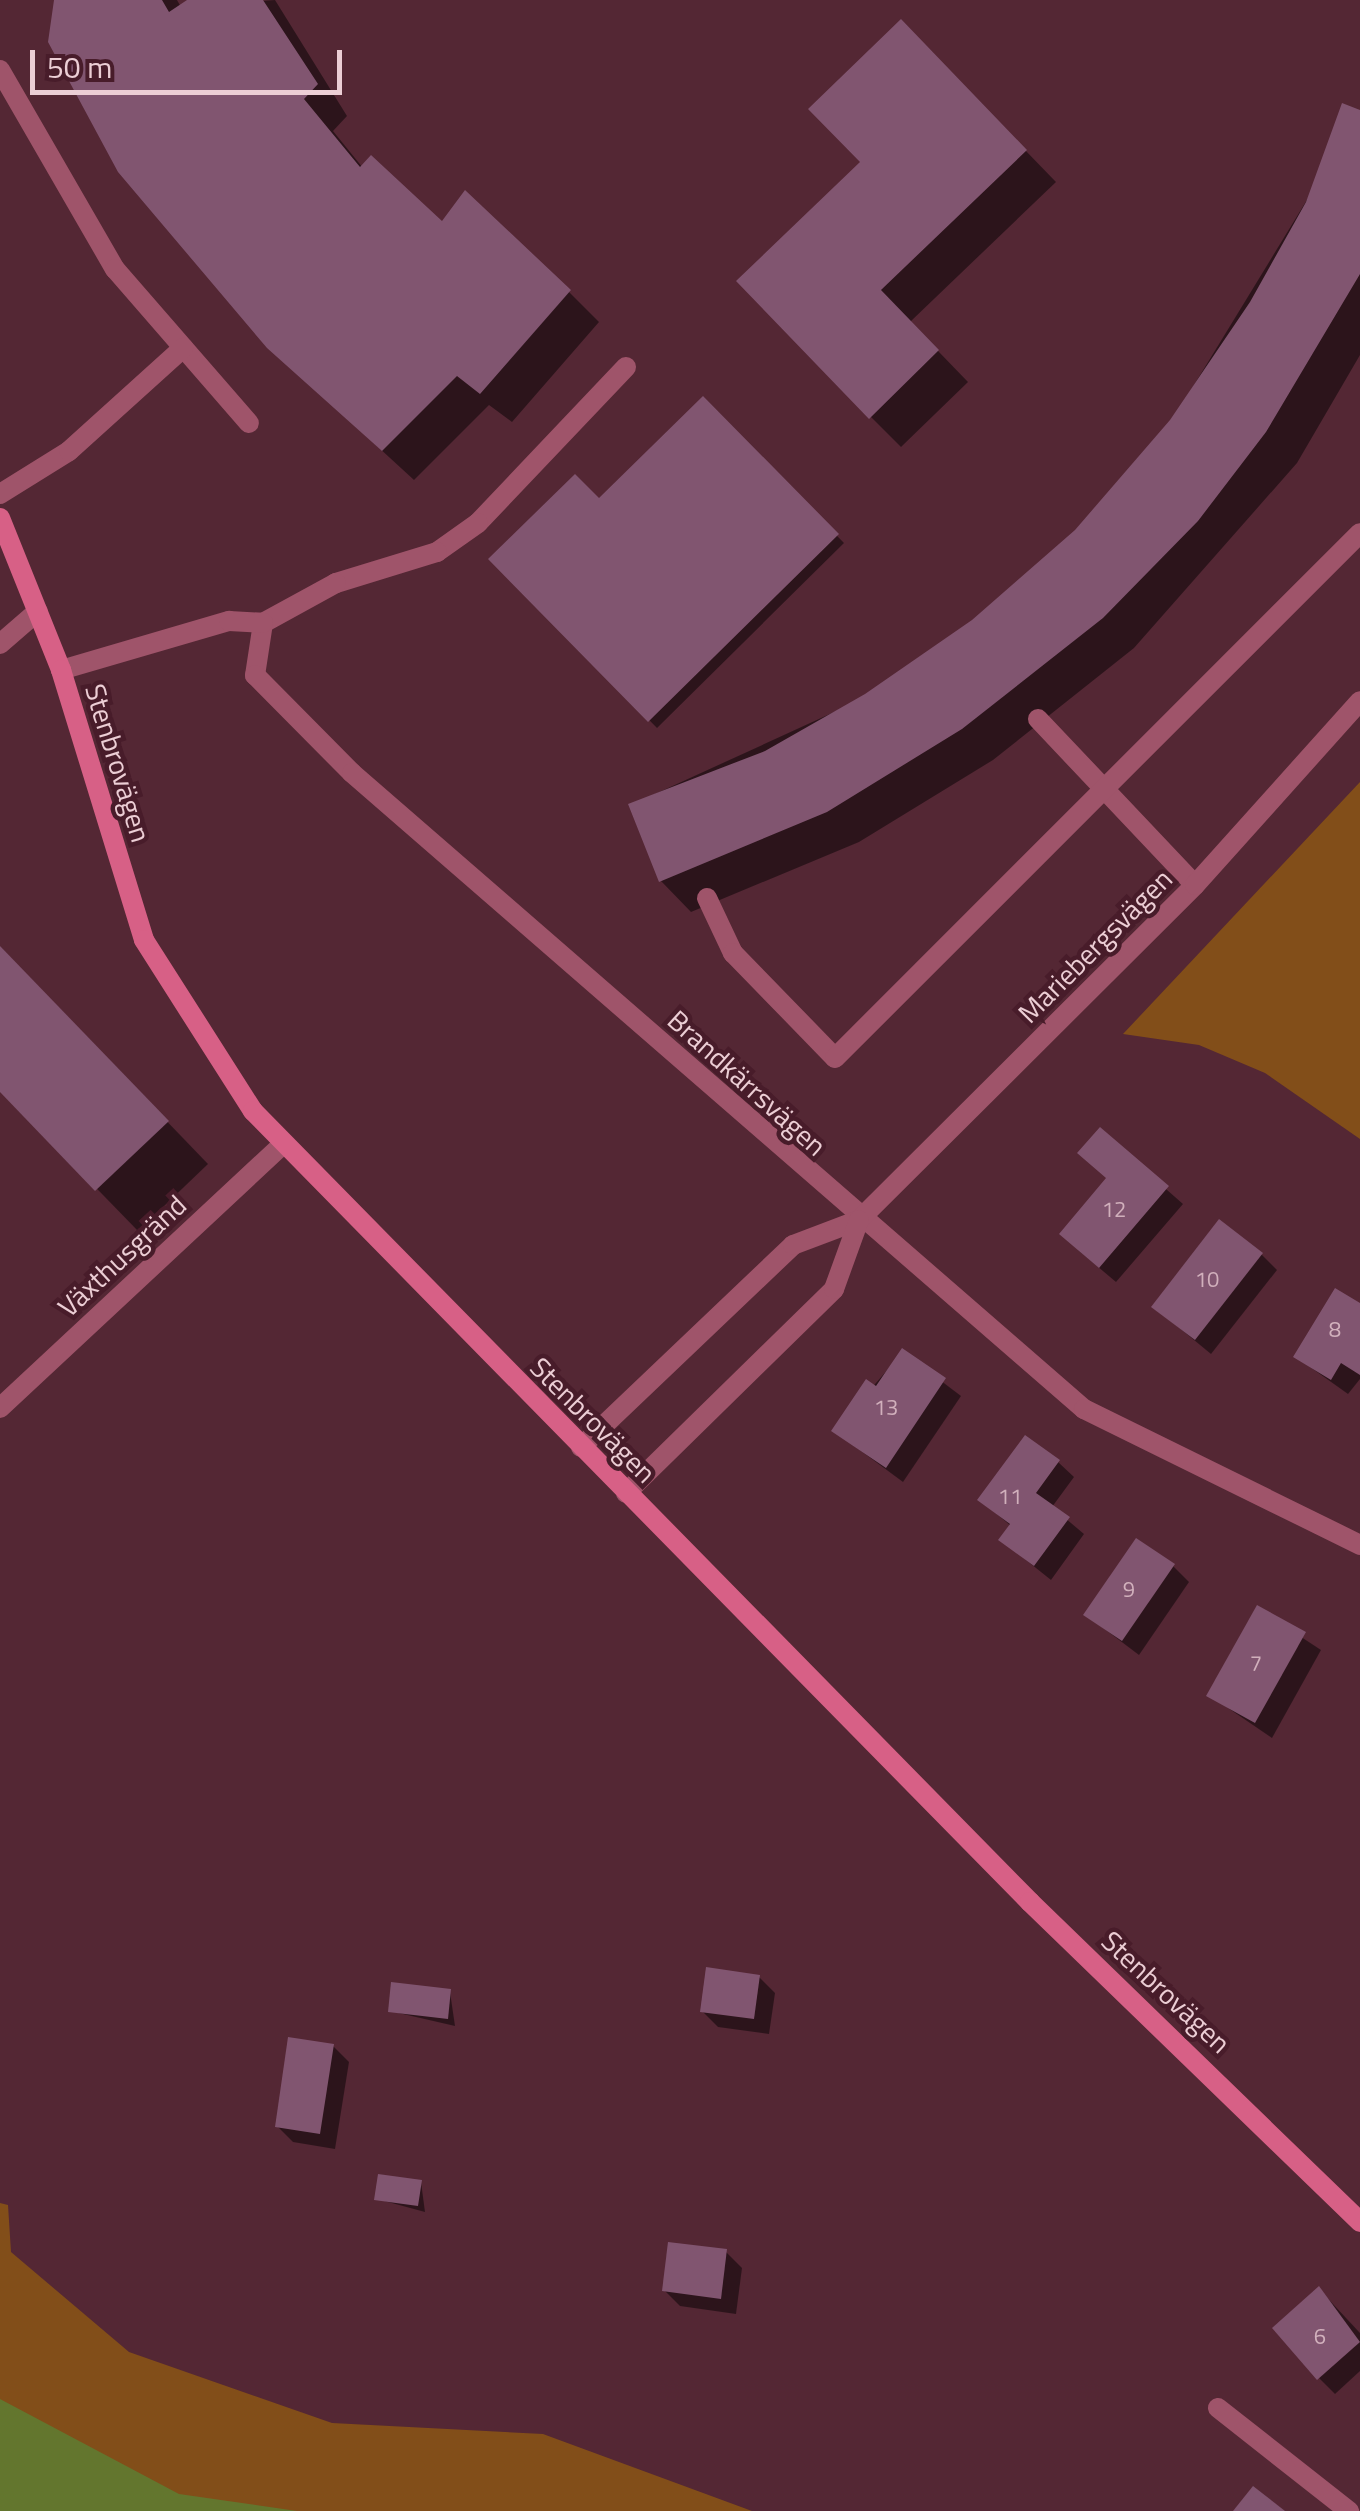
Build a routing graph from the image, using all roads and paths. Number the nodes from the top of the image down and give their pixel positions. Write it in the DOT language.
graph roads {
  1 [pos="0,70"];
  2 [pos="183,348"];
  3 [pos="626,367"];
  4 [pos="249,423"];
  5 [pos="0,494"];
  6 [pos="0,518"];
  7 [pos="1360,533"];
  8 [pos="38,611"];
  9 [pos="263,624"];
  10 [pos="0,644"];
  11 [pos="61,670"];
  12 [pos="1360,702"];
  13 [pos="1038,719"];
  14 [pos="1108,793"];
  15 [pos="1195,885"];
  16 [pos="708,898"];
  17 [pos="282,1145"];
  18 [pos="859,1220"];
  19 [pos="0,1408"];
  20 [pos="581,1447"];
  21 [pos="626,1492"];
  22 [pos="1360,1545"];
  23 [pos="1360,2222"];
  24 [pos="1218,2408"];
  25 [pos="1349,2511"];
  1 -- 2 [label="street"];
  2 -- 4 [label="street"];
  2 -- 5 [label="street"];
  3 -- 9 [label="street"];
  6 -- 8 [label="street, Stenbrovägen"];
  7 -- 14 [label="street"];
  8 -- 10 [label="street"];
  8 -- 11 [label="street, Stenbrovägen"];
  9 -- 11 [label="street"];
  9 -- 18 [label="street, Brandkärrsvägen"];
  11 -- 17 [label="street, Stenbrovägen"];
  12 -- 15 [label="street, Mariebergsvägen"];
  13 -- 14 [label="street"];
  14 -- 15 [label="street"];
  14 -- 16 [label="street"];
  15 -- 18 [label="street, Mariebergsvägen"];
  17 -- 19 [label="street, Växthusgränd"];
  17 -- 20 [label="street, Stenbrovägen"];
  18 -- 20 [label="street, Mariebergsvägen"];
  18 -- 21 [label="street, Mariebergsvägen"];
  18 -- 22 [label="street, Brandkärrsvägen"];
  20 -- 21 [label="street, Stenbrovägen"];
  21 -- 23 [label="street, Stenbrovägen"];
  24 -- 25 [label="street"];
}
